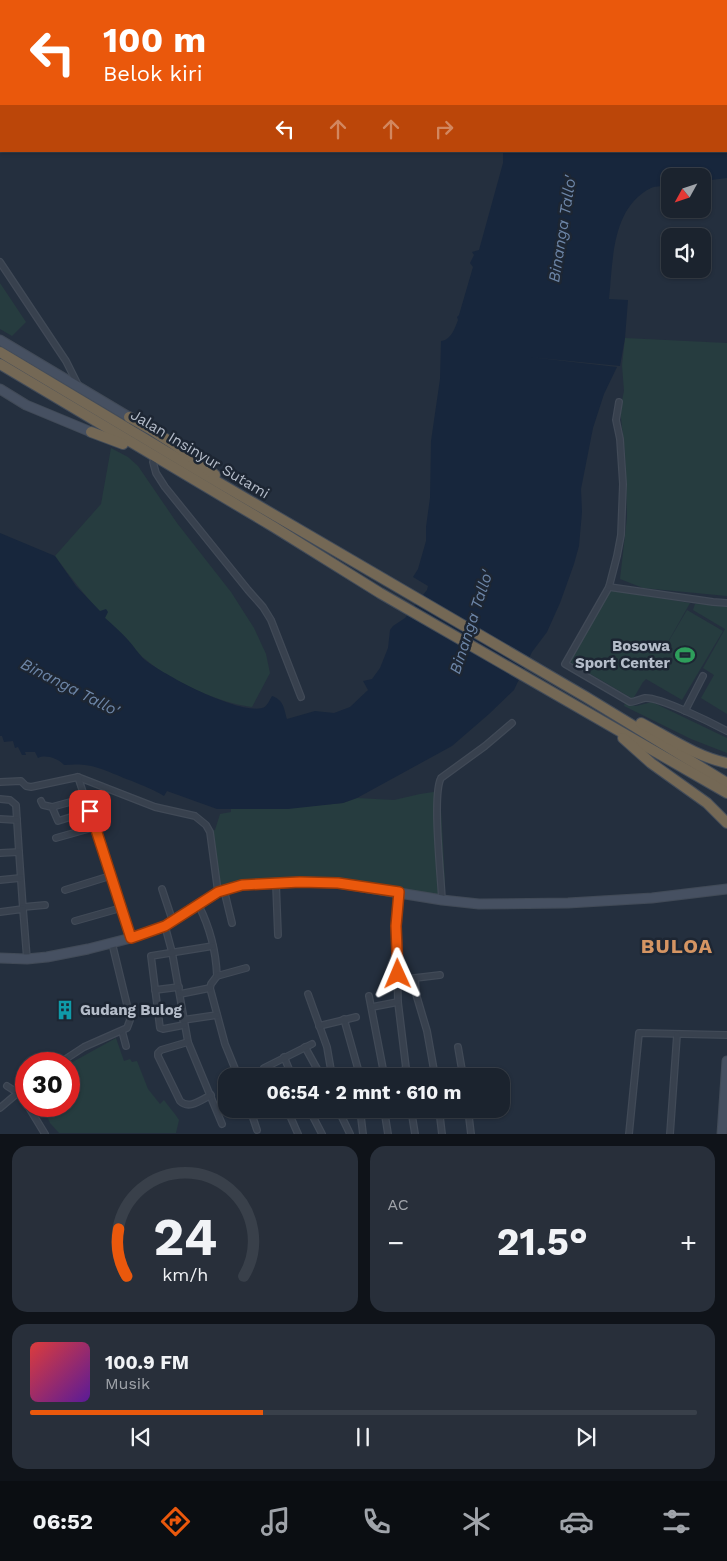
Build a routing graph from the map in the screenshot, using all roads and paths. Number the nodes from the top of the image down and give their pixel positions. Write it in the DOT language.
graph roads {
  1 [pos="0,262"];
  2 [pos="0,340"];
  3 [pos="0,352"];
  4 [pos="0,364"];
  5 [pos="0,389"];
  6 [pos="80,389"];
  7 [pos="619,402"];
  8 [pos="129,418"];
  9 [pos="91,432"];
  10 [pos="151,455"];
  11 [pos="240,496"];
  12 [pos="609,587"];
  13 [pos="727,603"];
  14 [pos="703,676"];
  15 [pos="301,697"];
  16 [pos="586,697"];
  17 [pos="685,711"];
  18 [pos="598,720"];
  19 [pos="512,723"];
  20 [pos="727,731"];
  21 [pos="692,750"];
  22 [pos="727,763"];
  23 [pos="727,771"];
  24 [pos="78,777"];
  25 [pos="0,782"];
  26 [pos="727,783"];
  27 [pos="727,794"];
  28 [pos="85,798"];
  29 [pos="0,799"];
  30 [pos="41,801"];
  31 [pos="52,807"];
  32 [pos="90,811"];
  33 [pos="0,819"];
  34 [pos="18,820"];
  35 [pos="727,822"];
  36 [pos="95,827"];
  37 [pos="56,838"];
  38 [pos="19,852"];
  39 [pos="0,853"];
  40 [pos="110,876"];
  41 [pos="20,878"];
  42 [pos="0,880"];
  43 [pos="276,884"];
  44 [pos="162,889"];
  45 [pos="727,889"];
  46 [pos="65,890"];
  47 [pos="221,891"];
  48 [pos="399,892"];
  49 [pos="442,900"];
  50 [pos="45,905"];
  51 [pos="199,906"];
  52 [pos="23,908"];
  53 [pos="121,908"];
  54 [pos="0,912"];
  55 [pos="75,921"];
  56 [pos="232,923"];
  57 [pos="169,924"];
  58 [pos="278,935"];
  59 [pos="131,938"];
  60 [pos="112,943"];
  61 [pos="213,946"];
  62 [pos="172,952"];
  63 [pos="0,958"];
  64 [pos="26,959"];
  65 [pos="246,968"];
  66 [pos="440,975"];
  67 [pos="217,976"];
  68 [pos="415,978"];
  69 [pos="398,980"];
  70 [pos="179,987"];
  71 [pos="210,988"];
  72 [pos="155,990"];
  73 [pos="180,994"];
  74 [pos="308,994"];
  75 [pos="369,996"];
  76 [pos="398,1002"];
  77 [pos="372,1007"];
  78 [pos="217,1015"];
  79 [pos="356,1017"];
  80 [pos="344,1019"];
  81 [pos="184,1022"];
  82 [pos="319,1026"];
  83 [pos="122,1031"];
  84 [pos="677,1035"];
  85 [pos="727,1035"];
  86 [pos="188,1042"];
  87 [pos="126,1046"];
  88 [pos="458,1047"];
  89 [pos="76,1052"];
  90 [pos="284,1057"];
  91 [pos="727,1061"];
  92 [pos="235,1068"];
  93 [pos="264,1068"];
  94 [pos="289,1068"];
  95 [pos="318,1068"];
  96 [pos="331,1068"];
  97 [pos="358,1068"];
  98 [pos="378,1068"];
  99 [pos="405,1068"];
  100 [pos="434,1068"];
  101 [pos="462,1068"];
  102 [pos="7,1086"];
  103 [pos="15,1090"];
  104 [pos="15,1095"];
  105 [pos="211,1095"];
  106 [pos="0,1108"];
  107 [pos="725,1116"];
  108 [pos="35,1117"];
  109 [pos="253,1118"];
  110 [pos="291,1118"];
  111 [pos="314,1118"];
  112 [pos="342,1118"];
  113 [pos="361,1118"];
  114 [pos="385,1118"];
  115 [pos="412,1118"];
  116 [pos="440,1118"];
  117 [pos="469,1118"];
  118 [pos="222,1124"];
  119 [pos="257,1130"];
  120 [pos="45,1134"];
  121 [pos="298,1134"];
  122 [pos="322,1134"];
  123 [pos="350,1134"];
  124 [pos="363,1134"];
  125 [pos="388,1134"];
  126 [pos="415,1134"];
  127 [pos="442,1134"];
  128 [pos="471,1134"];
  129 [pos="629,1134"];
  130 [pos="670,1134"];
  131 [pos="722,1134"];
  1 -- 6 [label="street"];
  2 -- 6 [label="street"];
  3 -- 11 [label="highway, Jalan Insinyur Sutami"];
  4 -- 10 [label="highway, Jalan Insinyur Sutami"];
  5 -- 9 [label="street"];
  6 -- 8 [label="street"];
  7 -- 12 [label="street"];
  8 -- 11 [label="highway"];
  9 -- 10 [label="highway"];
  10 -- 15 [label="street"];
  10 -- 18 [label="highway, Jalan Insinyur Sutami"];
  11 -- 16 [label="highway, Jalan Insinyur Sutami"];
  12 -- 13 [label="street"];
  12 -- 17 [label="street"];
  14 -- 17 [label="street"];
  16 -- 21 [label="highway"];
  16 -- 26 [label="highway"];
  17 -- 20 [label="street"];
  18 -- 27 [label="highway"];
  18 -- 35 [label="highway"];
  19 -- 49 [label="street"];
  21 -- 22 [label="highway"];
  21 -- 23 [label="highway"];
  24 -- 25 [label="street"];
  24 -- 28 [label="street"];
  24 -- 47 [label="street"];
  28 -- 31 [label="street"];
  28 -- 32 [label="street"];
  29 -- 34 [label="street"];
  30 -- 31 [label="street"];
  31 -- 32 [label="street"];
  32 -- 36 [label="street"];
  33 -- 34 [label="street"];
  34 -- 38 [label="street"];
  36 -- 37 [label="street"];
  36 -- 40 [label="street"];
  38 -- 39 [label="street"];
  38 -- 41 [label="street"];
  40 -- 46 [label="street"];
  40 -- 53 [label="street"];
  41 -- 42 [label="street"];
  41 -- 52 [label="street"];
  43 -- 47 [label="street"];
  43 -- 48 [label="street"];
  43 -- 58 [label="street"];
  44 -- 57 [label="street"];
  45 -- 49 [label="street"];
  47 -- 51 [label="street"];
  47 -- 56 [label="street"];
  48 -- 49 [label="street"];
  48 -- 69 [label="street"];
  50 -- 52 [label="street"];
  51 -- 57 [label="street"];
  51 -- 61 [label="street"];
  52 -- 54 [label="street"];
  52 -- 64 [label="street"];
  53 -- 55 [label="street"];
  53 -- 59 [label="street"];
  57 -- 59 [label="street"];
  57 -- 62 [label="street"];
  59 -- 60 [label="street"];
  60 -- 64 [label="street"];
  60 -- 83 [label="street"];
  61 -- 62 [label="street"];
  61 -- 67 [label="street"];
  62 -- 70 [label="street"];
  62 -- 72 [label="street"];
  63 -- 64 [label="street"];
  65 -- 67 [label="street"];
  66 -- 68 [label="street"];
  67 -- 71 [label="street"];
  68 -- 69 [label="street"];
  68 -- 100 [label="street"];
  69 -- 76 [label="street"];
  70 -- 72 [label="street"];
  70 -- 73 [label="street"];
  71 -- 73 [label="street"];
  71 -- 78 [label="street"];
  72 -- 81 [label="street"];
  73 -- 81 [label="street"];
  74 -- 82 [label="street"];
  75 -- 77 [label="street"];
  76 -- 77 [label="street"];
  76 -- 99 [label="street"];
  77 -- 98 [label="street"];
  78 -- 81 [label="street"];
  78 -- 92 [label="street"];
  79 -- 80 [label="street"];
  80 -- 82 [label="street"];
  80 -- 97 [label="street"];
  81 -- 86 [label="street"];
  82 -- 96 [label="street"];
  83 -- 87 [label="street"];
  83 -- 89 [label="street"];
  84 -- 85 [label="street"];
  84 -- 129 [label="street"];
  84 -- 130 [label="street"];
  86 -- 105 [label="street"];
  86 -- 105 [label="street"];
  88 -- 101 [label="street"];
  90 -- 93 [label="street"];
  90 -- 94 [label="street"];
  90 -- 95 [label="street"];
  91 -- 107 [label="street"];
  102 -- 103 [label="street"];
  104 -- 106 [label="street"];
  105 -- 118 [label="street"];
  107 -- 131 [label="street"];
  108 -- 120 [label="street"];
  109 -- 119 [label="street"];
  110 -- 121 [label="street"];
  111 -- 122 [label="street"];
  112 -- 123 [label="street"];
  113 -- 124 [label="street"];
  114 -- 125 [label="street"];
  115 -- 126 [label="street"];
  116 -- 127 [label="street"];
  117 -- 128 [label="street"];
}
